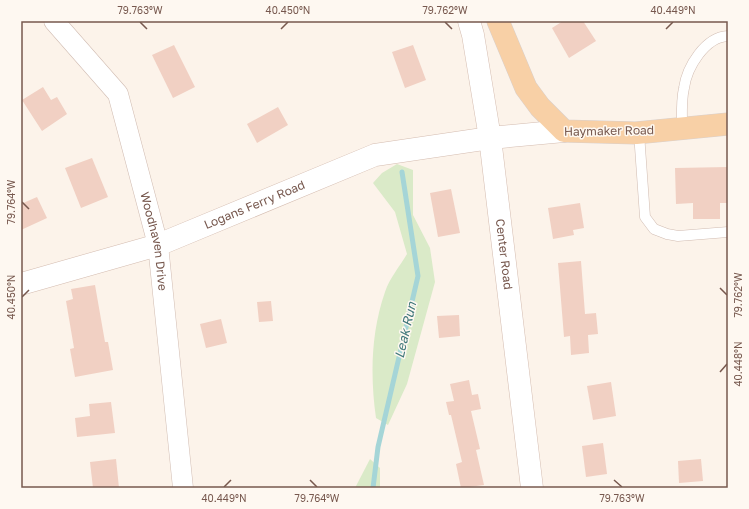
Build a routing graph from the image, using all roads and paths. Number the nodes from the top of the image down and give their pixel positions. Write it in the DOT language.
graph roads {
  1 [pos="54,21"];
  2 [pos="469,21"];
  3 [pos="498,21"];
  4 [pos="728,36"];
  5 [pos="728,124"];
  6 [pos="682,128"];
  7 [pos="564,131"];
  8 [pos="639,133"];
  9 [pos="490,138"];
  10 [pos="728,232"];
  11 [pos="158,245"];
  12 [pos="21,284"];
  13 [pos="183,488"];
  14 [pos="532,488"];
  1 -- 11 [label="street, Woodhaven Drive"];
  2 -- 9 [label="street, Center Road"];
  3 -- 7 [label="main road"];
  4 -- 6 [label="lane"];
  5 -- 6 [label="main road, Haymaker Road"];
  6 -- 8 [label="main road, Haymaker Road"];
  7 -- 8 [label="main road, Haymaker Road"];
  7 -- 9 [label="street, Haymaker Road"];
  8 -- 10 [label="lane"];
  9 -- 11 [label="street, Logans Ferry Road"];
  9 -- 14 [label="street, Center Road"];
  11 -- 12 [label="street, Logans Ferry Road"];
  11 -- 13 [label="street, Woodhaven Drive"];
}
